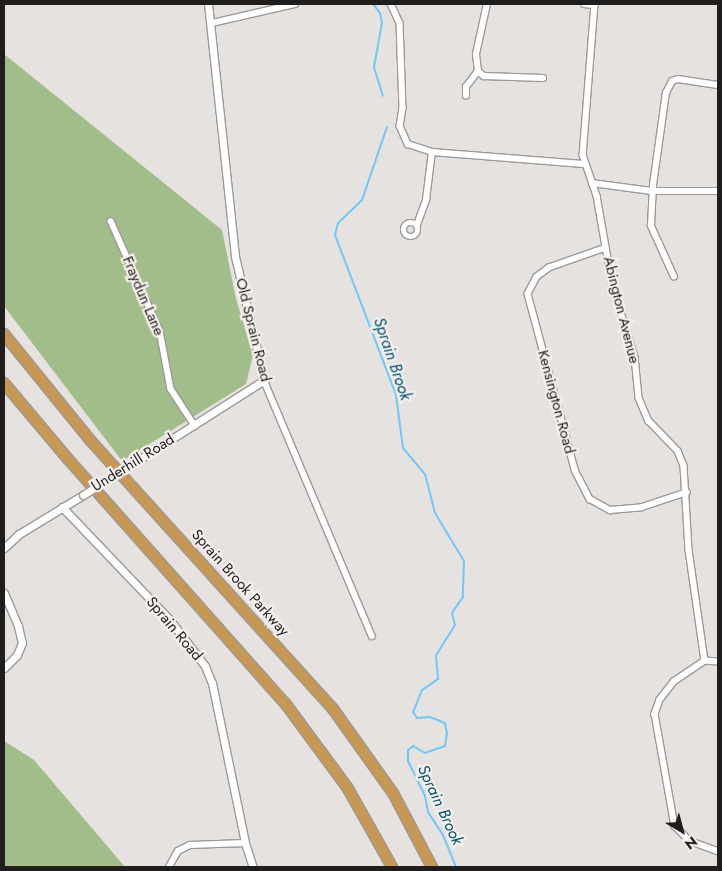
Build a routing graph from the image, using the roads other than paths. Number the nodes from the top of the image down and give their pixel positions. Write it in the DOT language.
graph roads {
  1 [pos="208,4"];
  2 [pos="295,4"];
  3 [pos="391,4"];
  4 [pos="486,4"];
  5 [pos="584,4"];
  6 [pos="595,4"];
  7 [pos="212,23"];
  8 [pos="478,71"];
  9 [pos="543,78"];
  10 [pos="718,85"];
  11 [pos="466,96"];
  12 [pos="432,152"];
  13 [pos="584,164"];
  14 [pos="592,183"];
  15 [pos="652,191"];
  16 [pos="718,191"];
  17 [pos="111,221"];
  18 [pos="417,225"];
  19 [pos="606,248"];
  20 [pos="674,277"];
  21 [pos="4,334"];
  22 [pos="264,380"];
  23 [pos="4,383"];
  24 [pos="195,426"];
  25 [pos="687,492"];
  26 [pos="62,507"];
  27 [pos="4,548"];
  28 [pos="4,593"];
  29 [pos="372,636"];
  30 [pos="705,662"];
  31 [pos="718,662"];
  32 [pos="4,668"];
  33 [pos="245,843"];
  34 [pos="718,851"];
  35 [pos="169,867"];
  36 [pos="253,867"];
  37 [pos="392,867"];
  38 [pos="432,867"];
  1 -- 7 [label="street, Old Sprain Road"];
  2 -- 7 [label="street"];
  3 -- 12 [label="street"];
  4 -- 8 [label="street"];
  5 -- 6 [label="street"];
  6 -- 13 [label="street"];
  7 -- 22 [label="street, Old Sprain Road"];
  8 -- 9 [label="street"];
  8 -- 11 [label="street"];
  10 -- 15 [label="street"];
  12 -- 13 [label="street"];
  12 -- 18 [label="street"];
  13 -- 14 [label="street, Abington Avenue"];
  14 -- 15 [label="street"];
  14 -- 19 [label="street, Abington Avenue"];
  15 -- 16 [label="street"];
  15 -- 20 [label="street"];
  17 -- 24 [label="street, Fraydun Lane"];
  19 -- 25 [label="street, Abington Avenue"];
  19 -- 25 [label="street, Kensington Road"];
  21 -- 38 [label="highway, Sprain Brook Parkway"];
  22 -- 24 [label="street, Underhill Road"];
  22 -- 29 [label="street, Old Sprain Road"];
  23 -- 37 [label="highway"];
  24 -- 26 [label="street, Underhill Road, bridge"];
  25 -- 30 [label="street, Abington Avenue"];
  26 -- 27 [label="street, Underhill Road"];
  26 -- 33 [label="street, Sprain Road"];
  28 -- 32 [label="street"];
  30 -- 31 [label="street"];
  30 -- 34 [label="street"];
  33 -- 35 [label="street"];
  33 -- 36 [label="street, Sprain Road"];
}
